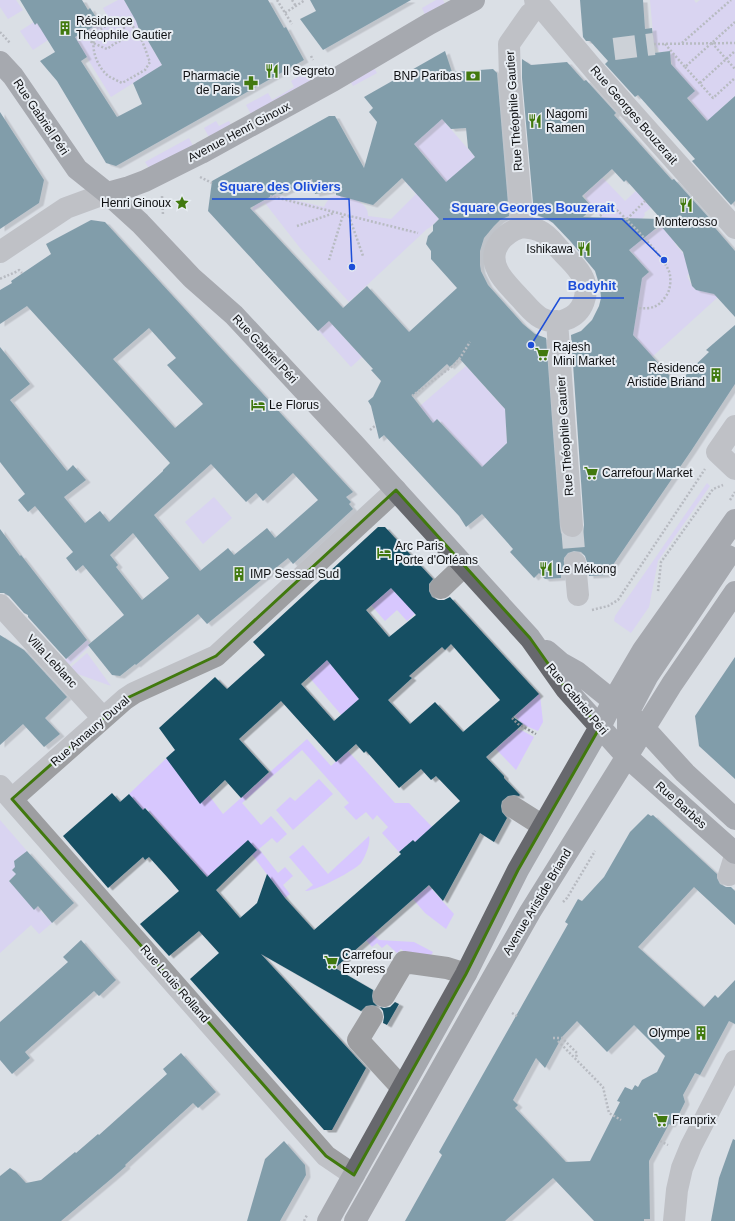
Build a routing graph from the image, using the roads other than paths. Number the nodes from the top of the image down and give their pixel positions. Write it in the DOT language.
graph roads {
  1 [pos="474,0"];
  2 [pos="537,3"];
  3 [pos="0,62"];
  4 [pos="107,193"];
  5 [pos="523,227"];
  6 [pos="735,228"];
  7 [pos="0,252"];
  8 [pos="557,321"];
  9 [pos="735,426"];
  10 [pos="731,476"];
  11 [pos="396,490"];
  12 [pos="735,520"];
  13 [pos="572,526"];
  14 [pos="735,546"];
  15 [pos="575,563"];
  16 [pos="464,566"];
  17 [pos="441,588"];
  18 [pos="735,592"];
  19 [pos="578,595"];
  20 [pos="0,605"];
  21 [pos="530,638"];
  22 [pos="621,707"];
  23 [pos="103,718"];
  24 [pos="600,727"];
  25 [pos="644,728"];
  26 [pos="621,750"];
  27 [pos="6,793"];
  28 [pos="735,806"];
  29 [pos="513,808"];
  30 [pos="735,819"];
  31 [pos="543,826"];
  32 [pos="735,853"];
  33 [pos="466,974"];
  34 [pos="384,996"];
  35 [pos="372,1017"];
  36 [pos="735,1061"];
  37 [pos="402,1088"];
  38 [pos="354,1175"];
  39 [pos="328,1221"];
  40 [pos="355,1221"];
  41 [pos="674,1221"];
  1 -- 4 [label="main road, Avenue Henri Ginoux"];
  2 -- 5 [label="street, Rue Théophile Gautier"];
  2 -- 6 [label="street, Rue Georges Bouzerait"];
  3 -- 4 [label="main road, Rue Gabriel Péri"];
  4 -- 7 [label="street, Avenue Henri Ginoux"];
  4 -- 11 [label="main road, Rue Gabriel Péri"];
  5 -- 8 [label="street"];
  5 -- 8 [label="street"];
  8 -- 13 [label="street, Rue Théophile Gautier"];
  9 -- 10 [label="street"];
  11 -- 16 [label="main road, Rue Gabriel Péri"];
  11 -- 23 [label="street, Rue Amaury Duval"];
  12 -- 22 [label="main road"];
  14 -- 22 [label="main road"];
  15 -- 19 [label="street"];
  16 -- 17 [label="street"];
  16 -- 21 [label="main road, Rue Gabriel Péri"];
  18 -- 25 [label="main road"];
  20 -- 23 [label="street, Villa Leblanc"];
  21 -- 22 [label="main road, Rue Gabriel Péri"];
  21 -- 24 [label="main road, Rue Gabriel Péri"];
  22 -- 24 [label="main road"];
  22 -- 25 [label="main road, Rue Gabriel Péri"];
  22 -- 26 [label="main road"];
  23 -- 27 [label="street, Rue Amaury Duval"];
  24 -- 26 [label="main road, Rue Gabriel Péri"];
  24 -- 31 [label="main road"];
  25 -- 26 [label="main road"];
  25 -- 28 [label="street"];
  25 -- 30 [label="main road"];
  26 -- 32 [label="main road, Rue Barbès"];
  26 -- 40 [label="main road, Avenue Aristide Briand"];
  27 -- 38 [label="street, Rue Louis Rolland"];
  29 -- 31 [label="street"];
  31 -- 33 [label="main road"];
  33 -- 34 [label="street"];
  33 -- 37 [label="main road"];
  35 -- 37 [label="street"];
  36 -- 41 [label="street"];
  37 -- 38 [label="main road"];
  38 -- 39 [label="main road"];
}
